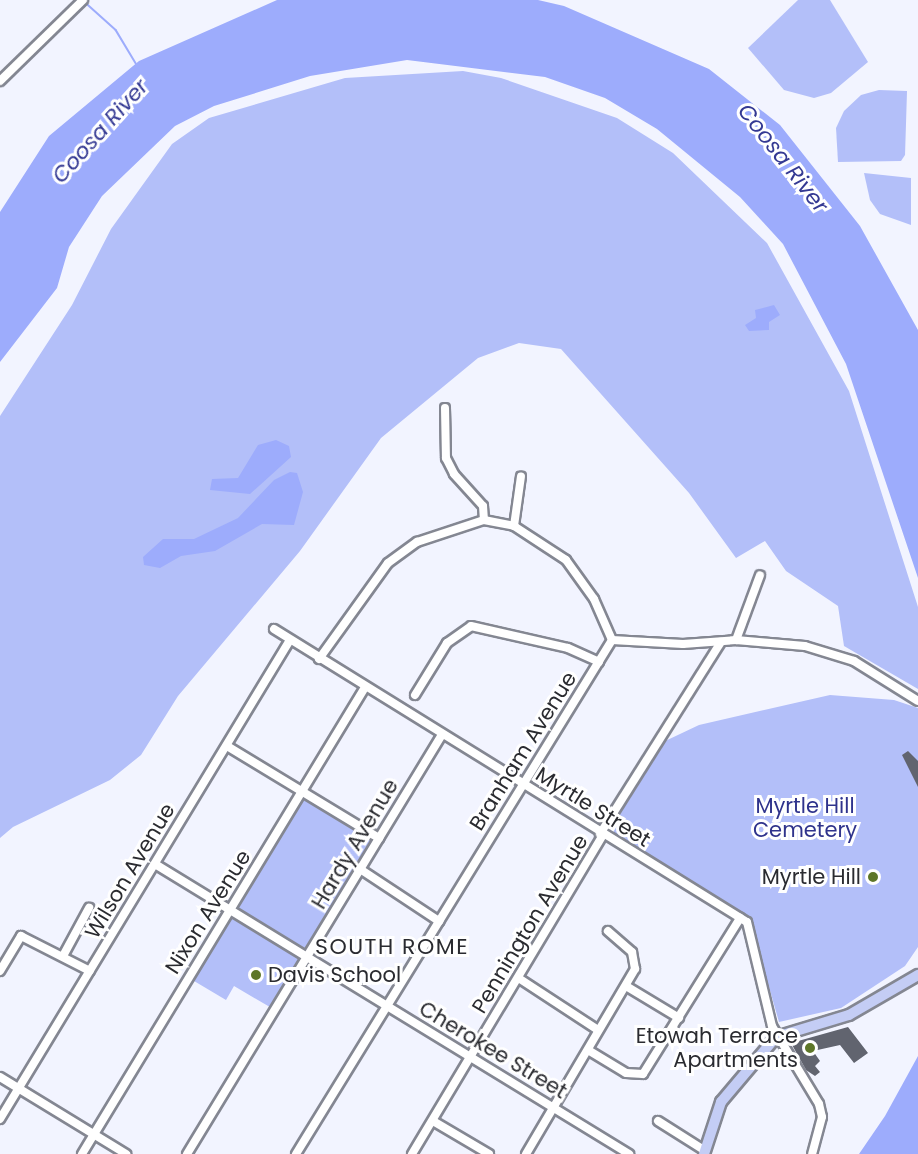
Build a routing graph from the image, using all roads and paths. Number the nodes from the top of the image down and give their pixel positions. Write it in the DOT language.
graph roads {
  1 [pos="83,0"];
  2 [pos="0,81"];
  3 [pos="445,408"];
  4 [pos="521,476"];
  5 [pos="484,520"];
  6 [pos="514,526"];
  7 [pos="760,575"];
  8 [pos="274,629"];
  9 [pos="290,640"];
  10 [pos="612,640"];
  11 [pos="735,640"];
  12 [pos="721,642"];
  13 [pos="319,659"];
  14 [pos="599,662"];
  15 [pos="364,689"];
  16 [pos="415,695"];
  17 [pos="918,701"];
  18 [pos="441,736"];
  19 [pos="227,746"];
  20 [pos="523,784"];
  21 [pos="303,792"];
  22 [pos="602,835"];
  23 [pos="379,838"];
  24 [pos="155,864"];
  25 [pos="360,869"];
  26 [pos="89,908"];
  27 [pos="229,911"];
  28 [pos="740,918"];
  29 [pos="439,921"];
  30 [pos="608,931"];
  31 [pos="63,956"];
  32 [pos="306,958"];
  33 [pos="90,970"];
  34 [pos="0,971"];
  35 [pos="918,974"];
  36 [pos="520,979"];
  37 [pos="628,983"];
  38 [pos="386,1007"];
  39 [pos="679,1018"];
  40 [pos="598,1030"];
  41 [pos="776,1037"];
  42 [pos="588,1050"];
  43 [pos="472,1056"];
  44 [pos="0,1077"];
  45 [pos="19,1088"];
  46 [pos="555,1109"];
  47 [pos="0,1119"];
  48 [pos="433,1121"];
  49 [pos="658,1121"];
  50 [pos="93,1136"];
  51 [pos="704,1152"];
  52 [pos="82,1154"];
  53 [pos="126,1154"];
  54 [pos="187,1154"];
  55 [pos="296,1154"];
  56 [pos="412,1154"];
  57 [pos="489,1154"];
  58 [pos="526,1154"];
  59 [pos="629,1154"];
  60 [pos="812,1154"];
  1 -- 2 [label="street"];
  3 -- 5 [label="street"];
  4 -- 6 [label="street"];
  5 -- 6 [label="street"];
  5 -- 13 [label="street"];
  6 -- 10 [label="street"];
  7 -- 11 [label="street"];
  8 -- 9 [label="street, Myrtle Street"];
  9 -- 13 [label="street, Myrtle Street"];
  9 -- 19 [label="street, Wilson Avenue"];
  10 -- 12 [label="street"];
  10 -- 14 [label="street, Branham Avenue"];
  11 -- 12 [label="street"];
  11 -- 17 [label="street"];
  12 -- 22 [label="street, Pennington Avenue"];
  13 -- 15 [label="street, Myrtle Street"];
  14 -- 16 [label="street"];
  14 -- 20 [label="street, Branham Avenue"];
  15 -- 18 [label="street, Myrtle Street"];
  15 -- 21 [label="street, Nixon Avenue"];
  18 -- 20 [label="street, Myrtle Street"];
  18 -- 23 [label="street, Hardy Avenue"];
  19 -- 21 [label="street"];
  19 -- 24 [label="street, Wilson Avenue"];
  20 -- 22 [label="street, Myrtle Street"];
  20 -- 29 [label="street, Branham Avenue"];
  21 -- 23 [label="street"];
  21 -- 27 [label="street, Nixon Avenue"];
  22 -- 28 [label="street, Myrtle Street"];
  22 -- 36 [label="street, Pennington Avenue"];
  23 -- 25 [label="street, Hardy Avenue"];
  24 -- 27 [label="street, Cherokee Street"];
  24 -- 33 [label="street, Wilson Avenue"];
  25 -- 29 [label="street"];
  25 -- 32 [label="street, Hardy Avenue"];
  26 -- 31 [label="street"];
  27 -- 32 [label="street, Cherokee Street"];
  27 -- 50 [label="street, Nixon Avenue"];
  28 -- 39 [label="street"];
  28 -- 41 [label="street"];
  29 -- 38 [label="street, Branham Avenue"];
  30 -- 37 [label="street"];
  31 -- 33 [label="street"];
  31 -- 34 [label="street"];
  32 -- 38 [label="street, Cherokee Street"];
  32 -- 54 [label="street, Hardy Avenue"];
  33 -- 45 [label="street, Wilson Avenue"];
  35 -- 41 [label="main road"];
  36 -- 40 [label="street"];
  36 -- 43 [label="street, Pennington Avenue"];
  37 -- 39 [label="street"];
  37 -- 40 [label="street"];
  38 -- 43 [label="street, Cherokee Street"];
  38 -- 55 [label="street, Branham Avenue"];
  39 -- 42 [label="street"];
  40 -- 42 [label="street"];
  41 -- 51 [label="main road"];
  41 -- 60 [label="street"];
  42 -- 46 [label="street"];
  43 -- 46 [label="street, Cherokee Street"];
  43 -- 48 [label="street, Pennington Avenue"];
  44 -- 45 [label="street"];
  45 -- 47 [label="street, Wilson Avenue"];
  45 -- 50 [label="street"];
  46 -- 58 [label="street"];
  46 -- 59 [label="street, Cherokee Street"];
  48 -- 56 [label="street, Pennington Avenue"];
  48 -- 57 [label="street"];
  49 -- 51 [label="street"];
  50 -- 52 [label="street, Nixon Avenue"];
  50 -- 53 [label="street"];
}
